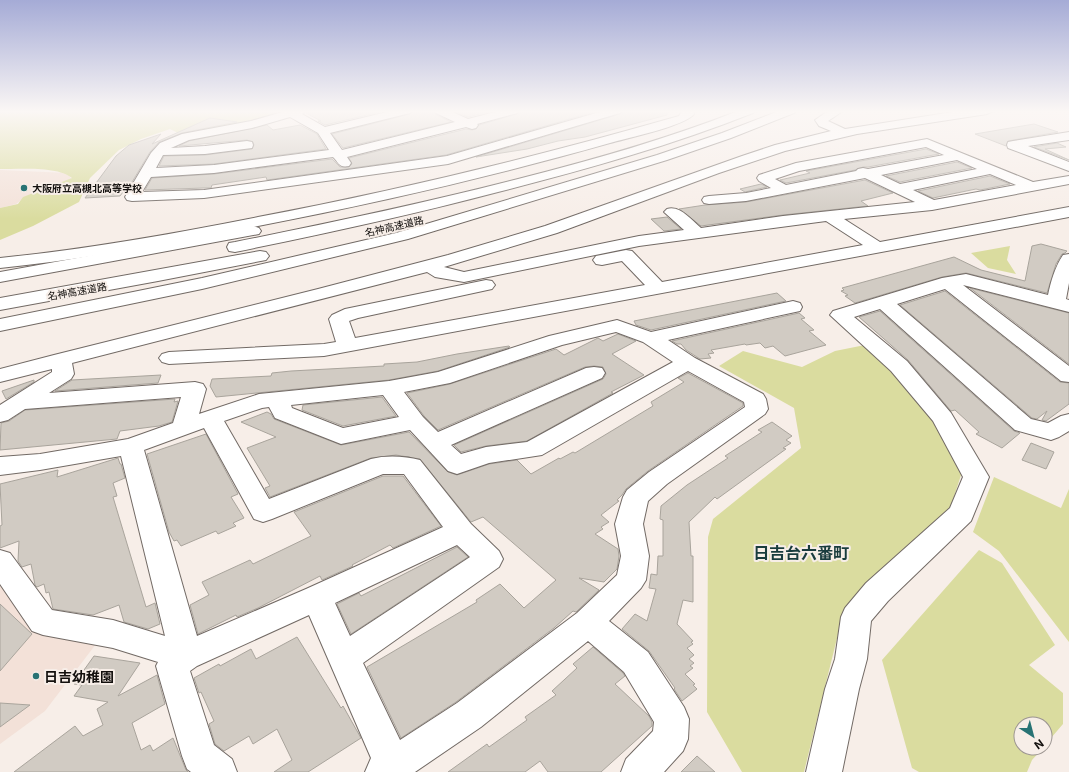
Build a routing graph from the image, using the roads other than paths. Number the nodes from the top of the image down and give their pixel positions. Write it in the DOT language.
graph roads {
  1 [pos="164,147"];
  2 [pos="230,147"];
  3 [pos="248,147"];
  4 [pos="333,147"];
  5 [pos="367,147"];
  6 [pos="491,147"];
  7 [pos="585,147"];
  8 [pos="612,147"];
  9 [pos="643,147"];
  10 [pos="682,147"];
  11 [pos="696,147"];
  12 [pos="783,147"];
  13 [pos="904,147"];
  14 [pos="936,147"];
  15 [pos="1017,147"];
  16 [pos="158,153"];
  17 [pos="338,154"];
  18 [pos="958,156"];
  19 [pos="837,159"];
  20 [pos="253,164"];
  21 [pos="1069,167"];
  22 [pos="992,170"];
  23 [pos="146,173"];
  24 [pos="866,173"];
  25 [pos="350,174"];
  26 [pos="1069,180"];
  27 [pos="724,184"];
  28 [pos="892,186"];
  29 [pos="260,187"];
  30 [pos="1032,187"];
  31 [pos="860,188"];
  32 [pos="784,189"];
  33 [pos="995,194"];
  34 [pos="746,197"];
  35 [pos="709,200"];
  36 [pos="932,205"];
  37 [pos="672,212"];
  38 [pos="1069,212"];
  39 [pos="829,216"];
  40 [pos="1045,217"];
  41 [pos="783,221"];
  42 [pos="697,232"];
  43 [pos="877,248"];
  44 [pos="1069,259"];
  45 [pos="0,263"];
  46 [pos="430,266"];
  47 [pos="0,277"];
  48 [pos="948,282"];
  49 [pos="658,288"];
  50 [pos="0,289"];
  51 [pos="884,302"];
  52 [pos="0,304"];
  53 [pos="1062,304"];
  54 [pos="793,307"];
  55 [pos="7,323"];
  56 [pos="650,338"];
  57 [pos="347,346"];
  58 [pos="169,358"];
  59 [pos="61,359"];
  60 [pos="688,362"];
  61 [pos="594,373"];
  62 [pos="0,376"];
  63 [pos="1069,376"];
  64 [pos="389,388"];
  65 [pos="277,399"];
  66 [pos="22,402"];
  67 [pos="0,416"];
  68 [pos="211,419"];
  69 [pos="1069,420"];
  70 [pos="415,422"];
  71 [pos="183,428"];
  72 [pos="434,443"];
  73 [pos="131,446"];
  74 [pos="0,466"];
  75 [pos="461,531"];
  76 [pos="0,561"];
  77 [pos="317,598"];
  78 [pos="588,622"];
  79 [pos="186,656"];
  80 [pos="344,658"];
  81 [pos="388,769"];
  82 [pos="219,772"];
  83 [pos="639,772"];
  84 [pos="824,772"];
  1 -- 16 [label="main road"];
  2 -- 16 [label="main road"];
  3 -- 20 [label="main road"];
  4 -- 17 [label="main road"];
  5 -- 17 [label="main road"];
  6 -- 25 [label="main road"];
  7 -- 45 [label="main road"];
  8 -- 47 [label="main road"];
  9 -- 50 [label="main road, 名神高速道路"];
  10 -- 52 [label="main road, 名神高速道路"];
  11 -- 55 [label="main road"];
  12 -- 46 [label="main road"];
  13 -- 19 [label="main road"];
  14 -- 18 [label="main road"];
  15 -- 21 [label="main road"];
  16 -- 23 [label="main road"];
  17 -- 20 [label="main road"];
  17 -- 25 [label="main road"];
  18 -- 22 [label="main road"];
  18 -- 24 [label="main road"];
  19 -- 24 [label="main road"];
  19 -- 32 [label="main road"];
  20 -- 23 [label="main road"];
  20 -- 29 [label="main road"];
  22 -- 28 [label="main road"];
  22 -- 30 [label="main road"];
  23 -- 29 [label="main road"];
  24 -- 28 [label="main road"];
  24 -- 32 [label="main road"];
  25 -- 29 [label="main road"];
  26 -- 30 [label="main road"];
  27 -- 34 [label="main road"];
  28 -- 31 [label="main road"];
  28 -- 36 [label="main road"];
  30 -- 33 [label="main road"];
  32 -- 34 [label="main road"];
  33 -- 36 [label="main road"];
  33 -- 40 [label="main road"];
  34 -- 35 [label="main road"];
  34 -- 41 [label="main road"];
  36 -- 39 [label="main road"];
  37 -- 42 [label="main road"];
  38 -- 40 [label="main road"];
  39 -- 41 [label="main road"];
  39 -- 43 [label="main road"];
  40 -- 43 [label="main road"];
  41 -- 42 [label="main road"];
  42 -- 46 [label="main road"];
  43 -- 49 [label="main road"];
  44 -- 53 [label="main road"];
  46 -- 59 [label="main road"];
  48 -- 51 [label="main road"];
  48 -- 53 [label="main road"];
  48 -- 63 [label="main road"];
  49 -- 57 [label="main road"];
  49 -- 57 [label="main road"];
  51 -- 69 [label="main road"];
  51 -- 84 [label="main road"];
  54 -- 56 [label="main road"];
  56 -- 60 [label="main road"];
  56 -- 64 [label="main road"];
  57 -- 58 [label="main road"];
  59 -- 62 [label="main road"];
  59 -- 66 [label="main road"];
  60 -- 72 [label="main road"];
  60 -- 78 [label="main road"];
  61 -- 72 [label="main road"];
  64 -- 65 [label="main road"];
  64 -- 70 [label="main road"];
  65 -- 68 [label="main road"];
  65 -- 70 [label="main road"];
  66 -- 67 [label="main road"];
  66 -- 71 [label="main road"];
  68 -- 71 [label="main road"];
  68 -- 75 [label="main road"];
  70 -- 72 [label="main road"];
  71 -- 73 [label="main road"];
  73 -- 74 [label="main road"];
  73 -- 79 [label="main road"];
  75 -- 77 [label="main road"];
  75 -- 80 [label="main road"];
  76 -- 79 [label="main road"];
  77 -- 79 [label="main road"];
  77 -- 80 [label="main road"];
  78 -- 81 [label="main road"];
  78 -- 83 [label="main road"];
  79 -- 82 [label="main road"];
  80 -- 81 [label="main road"];
}
